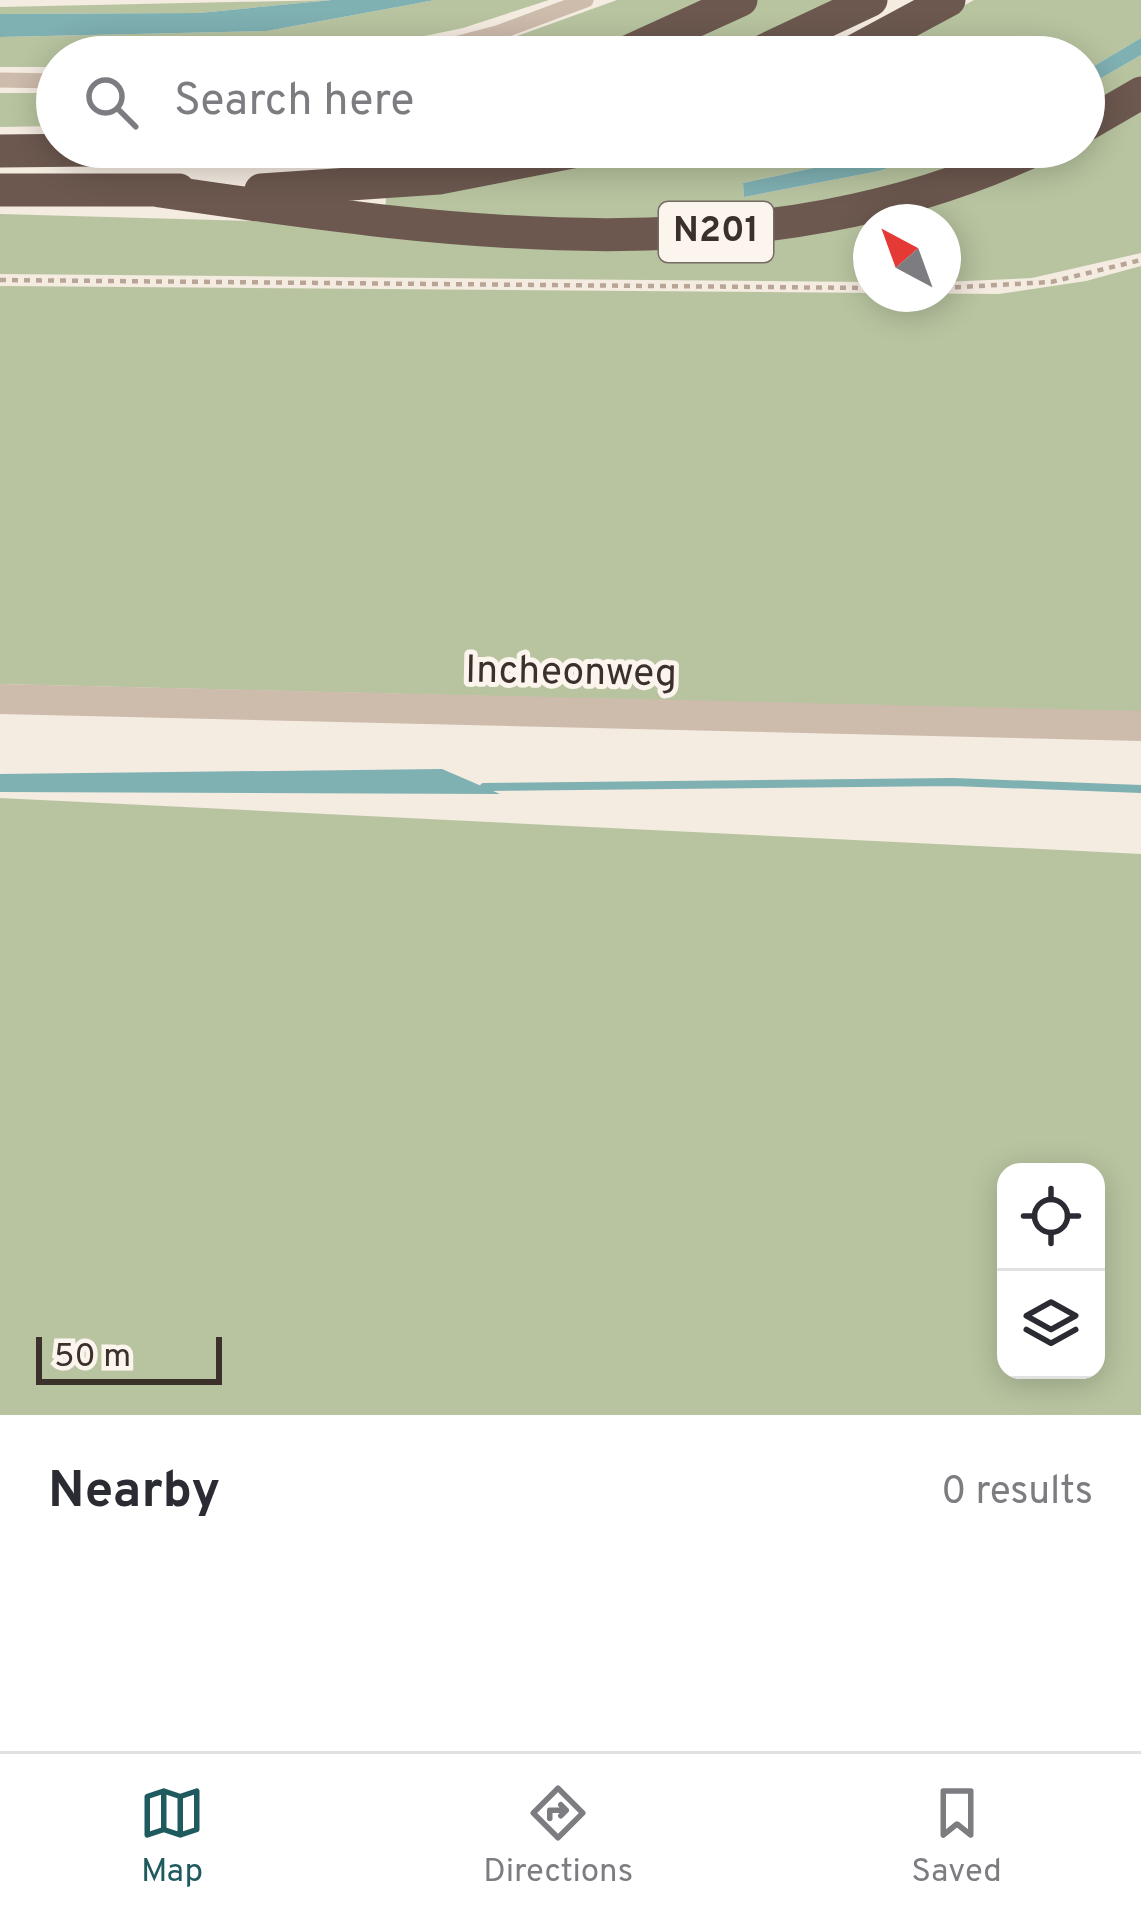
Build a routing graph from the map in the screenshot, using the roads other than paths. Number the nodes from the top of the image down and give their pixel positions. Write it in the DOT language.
graph roads {
  1 [pos="586,0"];
  2 [pos="742,0"];
  3 [pos="871,0"];
  4 [pos="949,0"];
  5 [pos="486,36"];
  6 [pos="662,36"];
  7 [pos="795,36"];
  8 [pos="882,36"];
  9 [pos="0,80"];
  10 [pos="36,80"];
  11 [pos="1141,93"];
  12 [pos="1105,114"];
  13 [pos="0,151"];
  14 [pos="36,151"];
  15 [pos="481,168"];
  16 [pos="982,168"];
  17 [pos="0,190"];
  18 [pos="160,190"];
  19 [pos="0,699"];
  20 [pos="1141,726"];
  1 -- 5 [label="lane"];
  2 -- 6 [label="highway"];
  3 -- 7 [label="highway"];
  4 -- 8 [label="highway"];
  9 -- 10 [label="lane"];
  11 -- 12 [label="highway"];
  13 -- 14 [label="highway"];
  15 -- 18 [label="highway, N201"];
  16 -- 18 [label="highway, N201"];
  17 -- 18 [label="highway, N201"];
  19 -- 20 [label="street, Incheonweg"];
}
